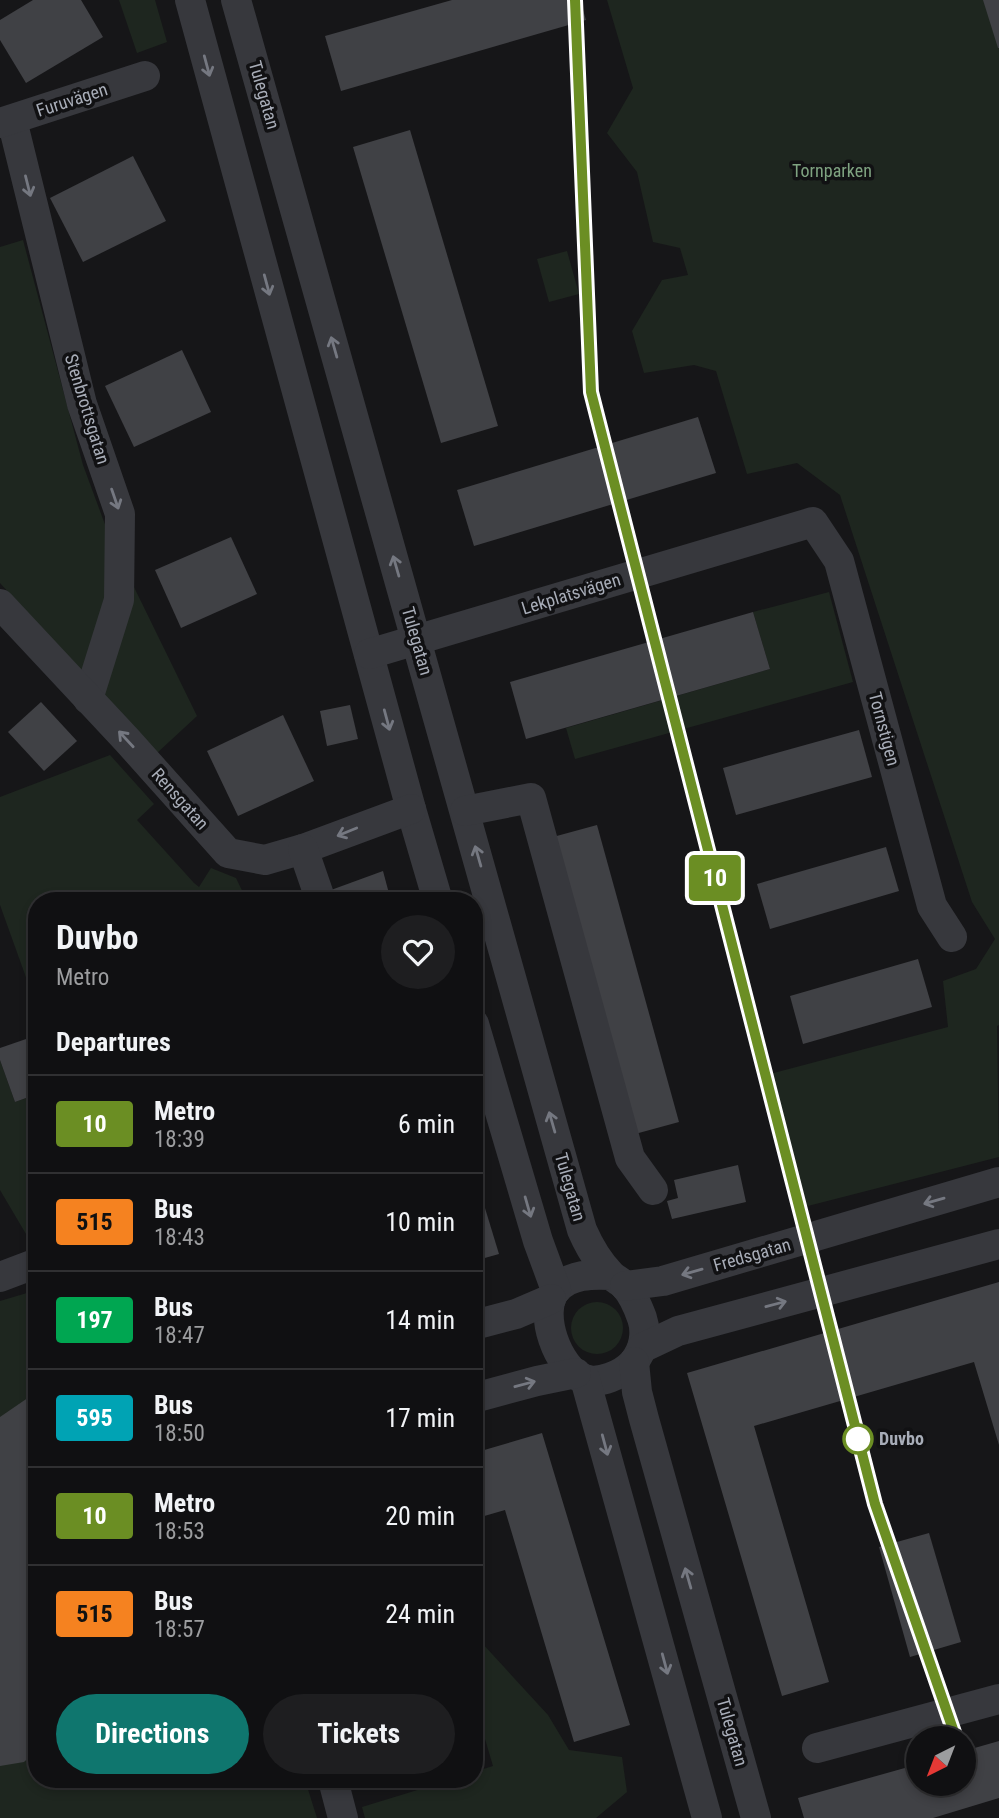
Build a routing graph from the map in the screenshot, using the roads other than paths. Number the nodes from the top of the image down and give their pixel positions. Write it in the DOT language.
graph roads {
  1 [pos="190,0"];
  2 [pos="236,0"];
  3 [pos="145,76"];
  4 [pos="6,122"];
  5 [pos="813,522"];
  6 [pos="0,604"];
  7 [pos="417,639"];
  8 [pos="369,654"];
  9 [pos="88,699"];
  10 [pos="411,809"];
  11 [pos="465,811"];
  12 [pos="303,849"];
  13 [pos="318,892"];
  14 [pos="435,892"];
  15 [pos="952,937"];
  16 [pos="483,1054"];
  17 [pos="999,1182"];
  18 [pos="653,1190"];
  19 [pos="999,1244"];
  20 [pos="28,1267"];
  21 [pos="0,1278"];
  22 [pos="618,1280"];
  23 [pos="553,1295"];
  24 [pos="483,1323"];
  25 [pos="638,1355"];
  26 [pos="580,1376"];
  27 [pos="483,1396"];
  28 [pos="999,1699"];
  29 [pos="817,1748"];
  30 [pos="335,1788"];
  31 [pos="343,1818"];
  32 [pos="707,1818"];
  33 [pos="756,1818"];
  1 -- 8 [label="street, one-way"];
  7 -- 2 [label="street, Tulegatan, one-way"];
  3 -- 4 [label="street, Furuvägen"];
  4 -- 9 [label="street, Stenbrottsgatan, one-way"];
  5 -- 7 [label="street, Lekplatsvägen"];
  5 -- 15 [label="street, Tornstigen"];
  6 -- 9 [label="street, Rensgatan"];
  7 -- 8 [label="street, Lekplatsvägen"];
  7 -- 11 [label="street, Tulegatan"];
  8 -- 10 [label="street, one-way"];
  12 -- 9 [label="street, Rensgatan, one-way"];
  10 -- 12 [label="street, Rensgatan, one-way"];
  10 -- 14 [label="street"];
  11 -- 18 [label="street"];
  22 -- 11 [label="street, Tulegatan, one-way"];
  12 -- 13 [label="street"];
  16 -- 23 [label="street, one-way"];
  17 -- 22 [label="street, Fredsgatan, one-way"];
  25 -- 19 [label="street, one-way"];
  20 -- 21 [label="street"];
  22 -- 23 [label="street"];
  22 -- 25 [label="street, Tulegatan"];
  23 -- 24 [label="street"];
  23 -- 26 [label="street"];
  25 -- 26 [label="street"];
  33 -- 25 [label="street, Tulegatan, one-way"];
  27 -- 26 [label="street, one-way"];
  26 -- 32 [label="street, one-way"];
  28 -- 29 [label="street"];
  30 -- 31 [label="street"];
}
